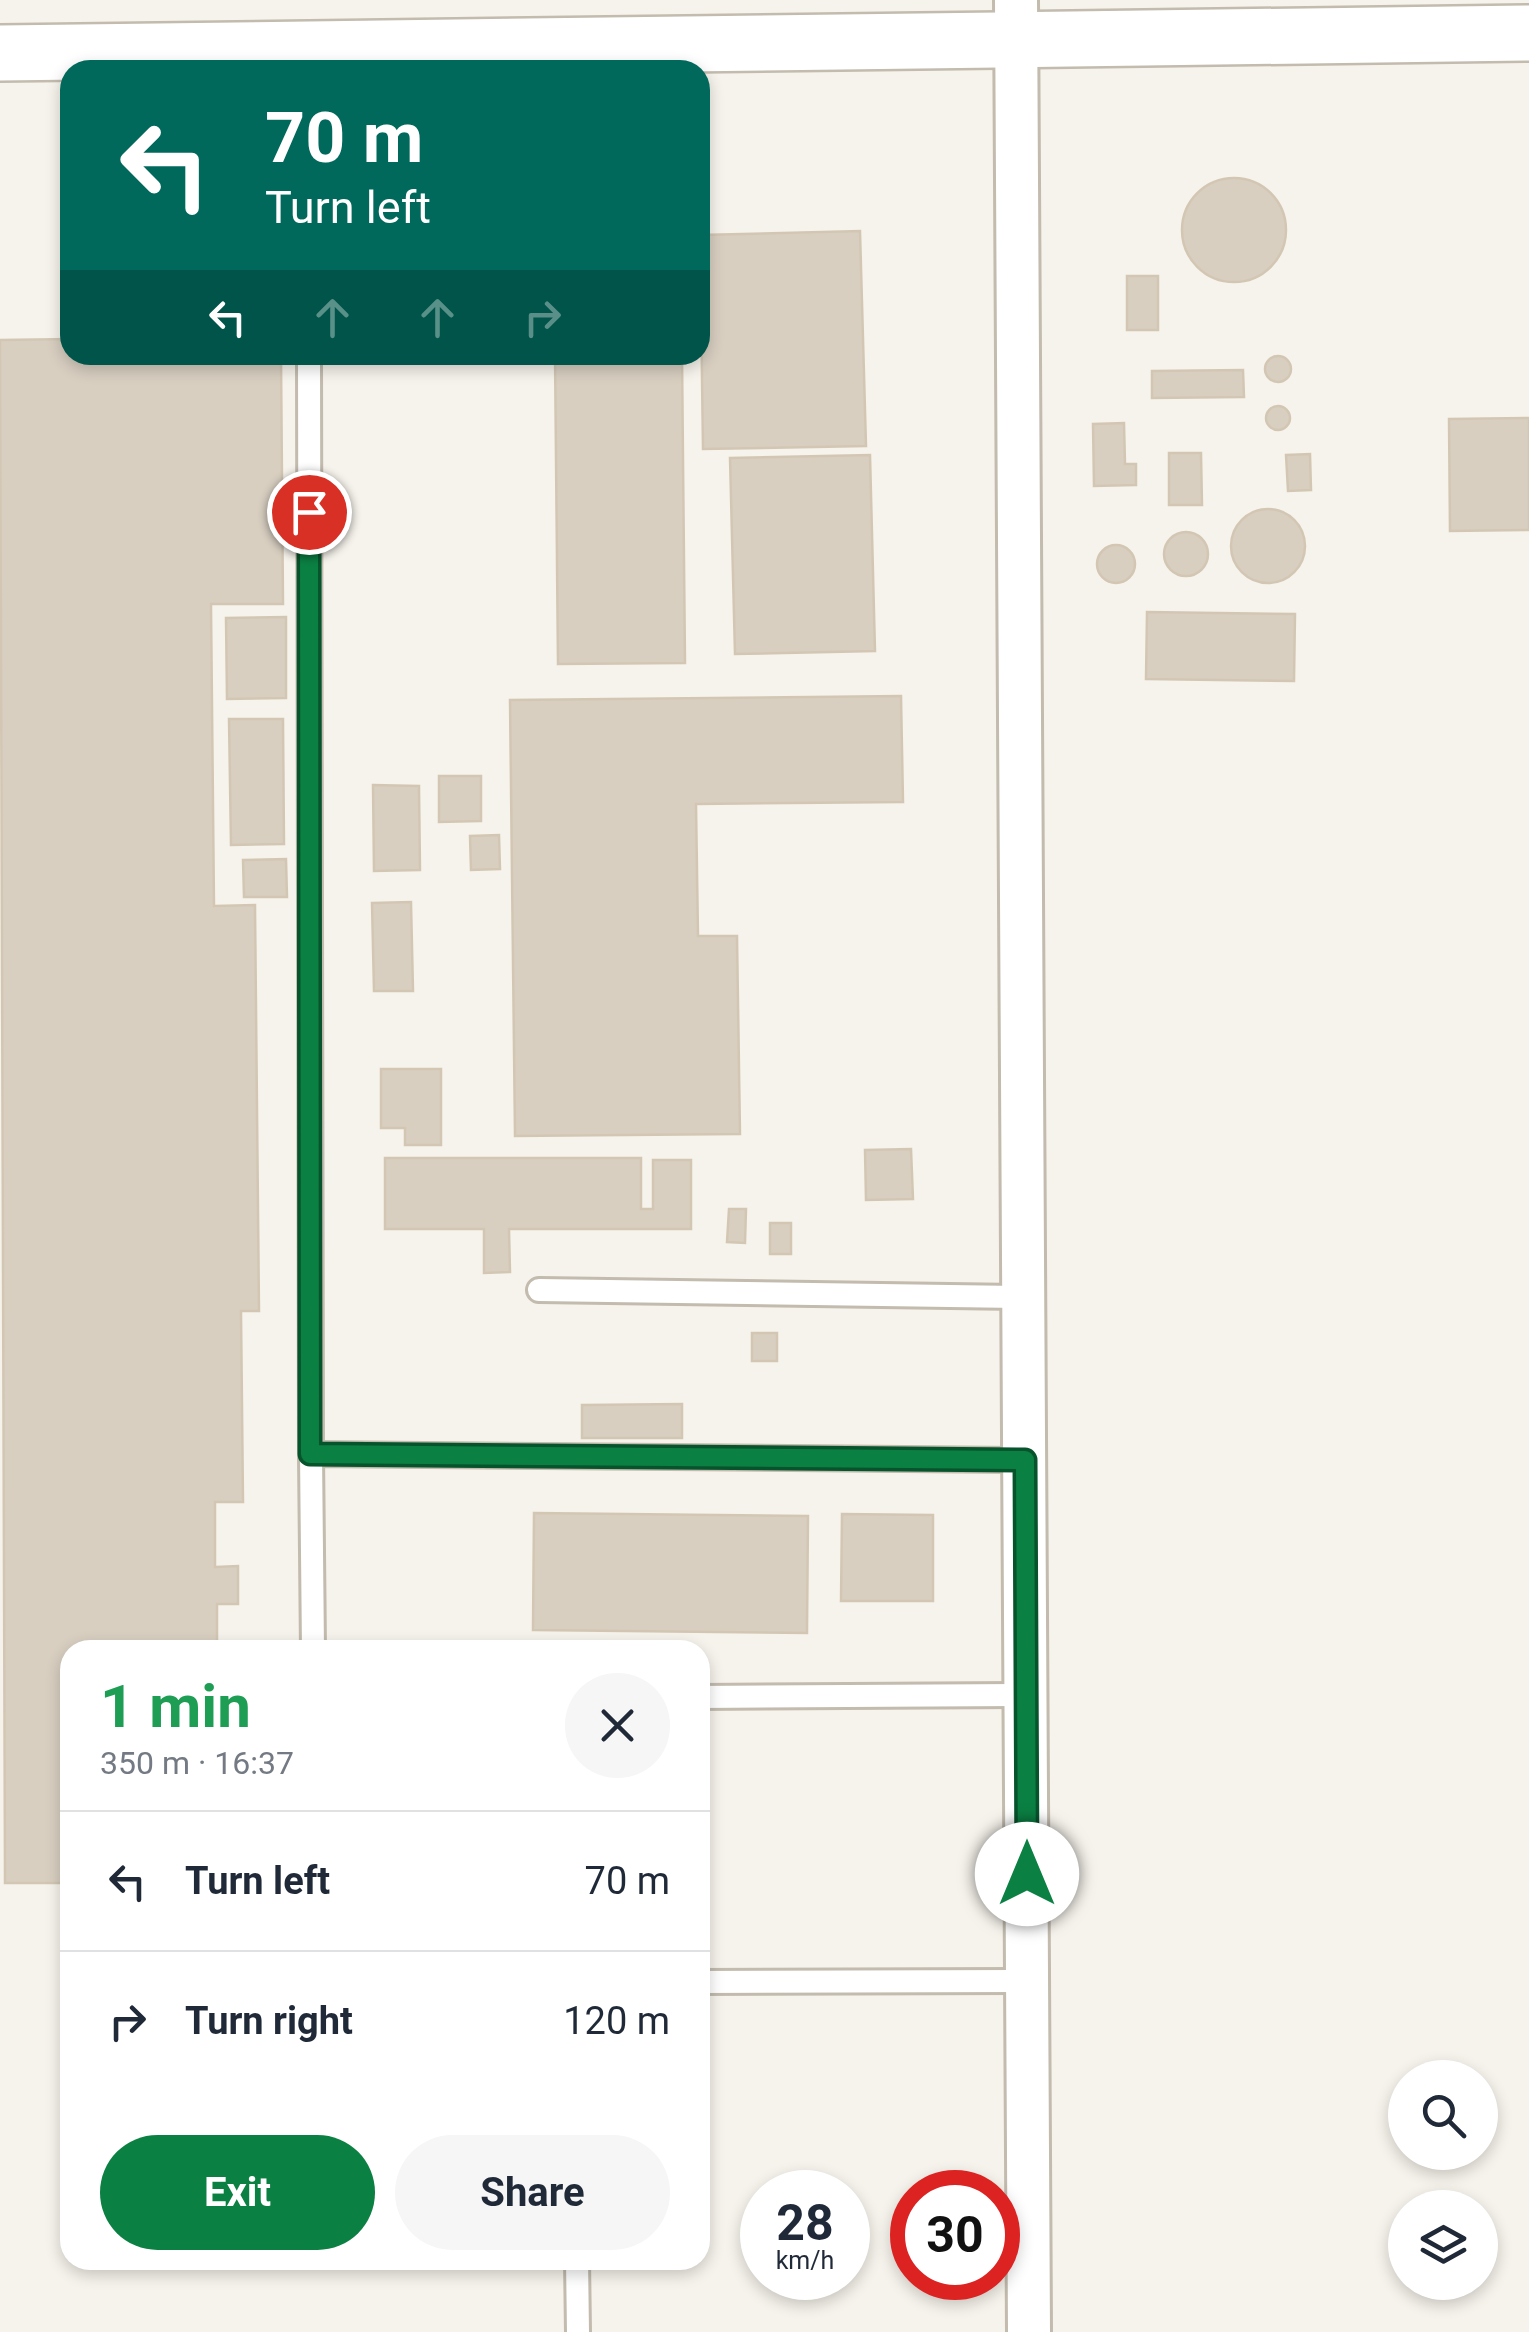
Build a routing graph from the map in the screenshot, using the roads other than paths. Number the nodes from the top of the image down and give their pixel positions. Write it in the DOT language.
graph roads {
  1 [pos="1016,21"];
  2 [pos="1529,33"];
  3 [pos="0,53"];
  4 [pos="309,365"];
  5 [pos="539,1290"];
  6 [pos="1024,1297"];
  7 [pos="310,1454"];
  8 [pos="1025,1460"];
  9 [pos="313,1640"];
  10 [pos="1026,1695"];
  11 [pos="710,1697"];
  12 [pos="1028,1981"];
  13 [pos="710,1982"];
  14 [pos="577,2270"];
  15 [pos="578,2332"];
  16 [pos="1030,2332"];
  1 -- 2 [label="street"];
  1 -- 3 [label="street"];
  1 -- 6 [label="street"];
  4 -- 7 [label="lane"];
  5 -- 6 [label="lane"];
  6 -- 8 [label="street"];
  7 -- 8 [label="lane"];
  7 -- 9 [label="lane"];
  8 -- 10 [label="street"];
  10 -- 11 [label="lane"];
  10 -- 12 [label="street"];
  12 -- 13 [label="lane"];
  12 -- 16 [label="street"];
  14 -- 15 [label="lane"];
}
